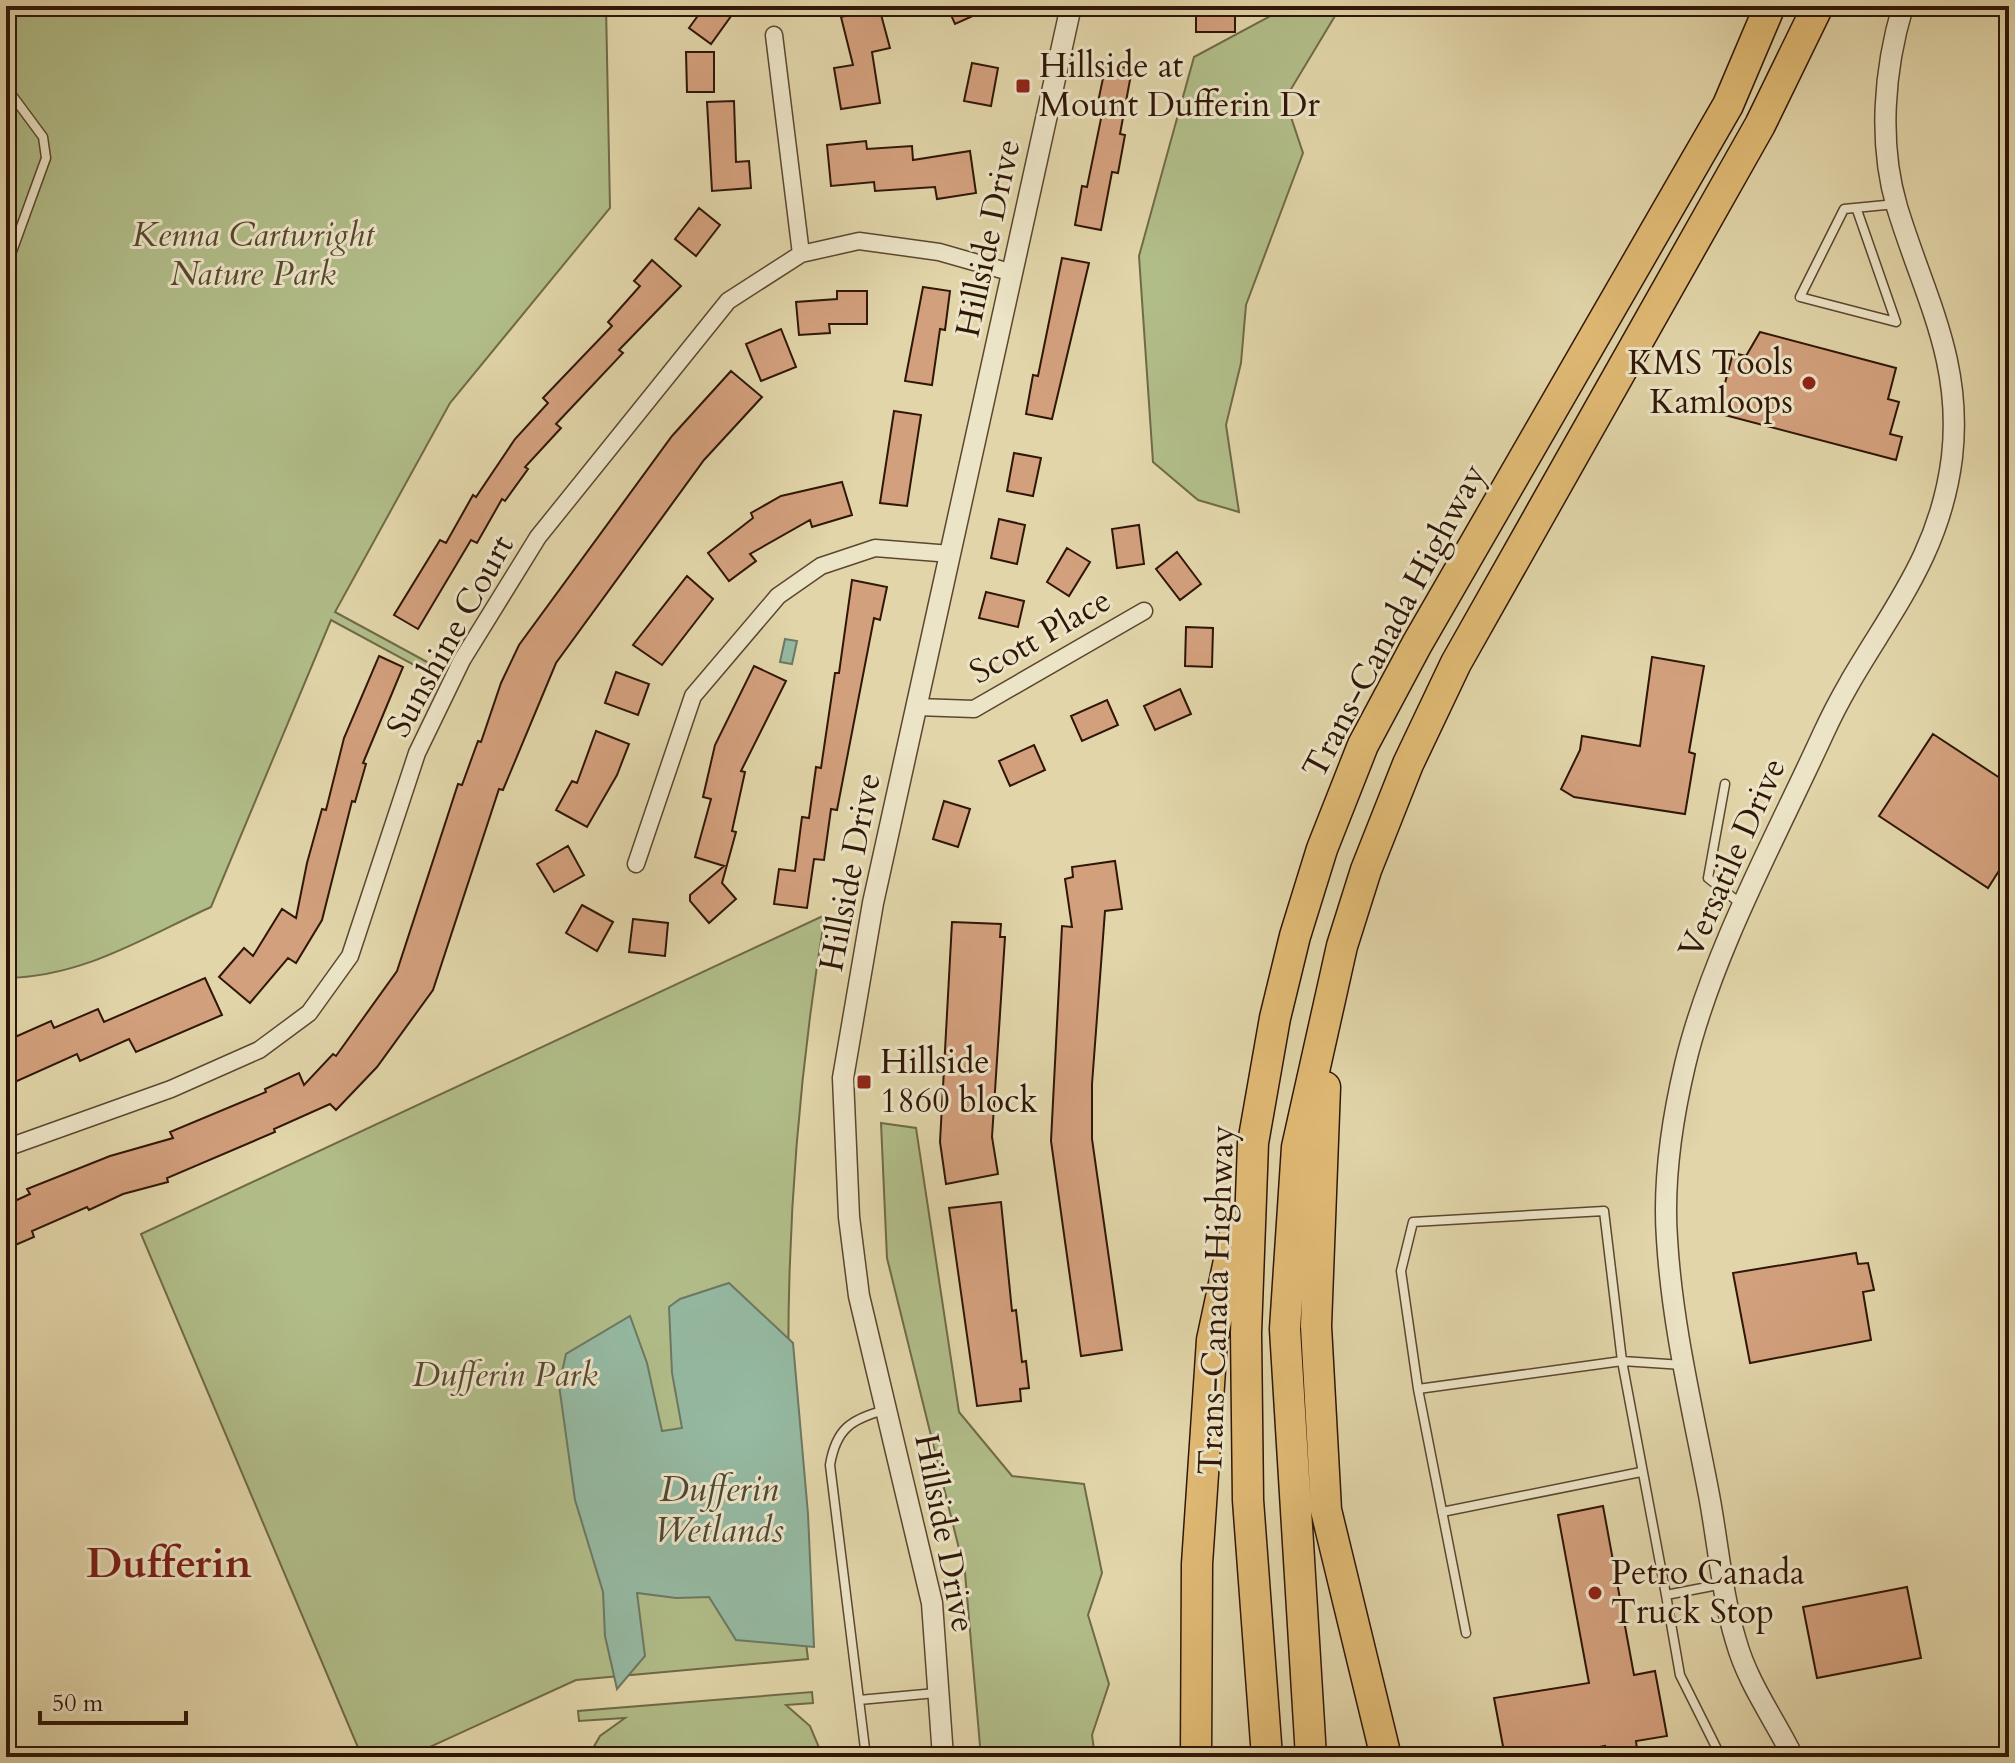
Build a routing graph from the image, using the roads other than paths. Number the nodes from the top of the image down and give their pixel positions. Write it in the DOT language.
graph roads {
  1 [pos="116,6"];
  2 [pos="131,6"];
  3 [pos="1071,6"];
  4 [pos="1770,6"];
  5 [pos="1818,6"];
  6 [pos="1903,6"];
  7 [pos="774,35"];
  8 [pos="6,87"];
  9 [pos="1897,204"];
  10 [pos="1857,210"];
  11 [pos="801,254"];
  12 [pos="6,268"];
  13 [pos="1013,273"];
  14 [pos="951,554"];
  15 [pos="1144,611"];
  16 [pos="917,707"];
  17 [pos="1725,784"];
  18 [pos="636,864"];
  19 [pos="1744,907"];
  20 [pos="1327,1007"];
  21 [pos="1253,1143"];
  22 [pos="6,1148"];
  23 [pos="1622,1361"];
  24 [pos="1684,1365"];
  25 [pos="1418,1389"];
  26 [pos="887,1409"];
  27 [pos="1641,1472"];
  28 [pos="1442,1512"];
  29 [pos="1726,1584"];
  30 [pos="1666,1595"];
  31 [pos="1466,1633"];
  32 [pos="941,1693"];
  33 [pos="859,1700"];
  34 [pos="866,1757"];
  35 [pos="943,1757"];
  36 [pos="1196,1757"];
  37 [pos="1267,1757"];
  38 [pos="1311,1757"];
  39 [pos="1386,1757"];
  40 [pos="1721,1757"];
  41 [pos="1793,1757"];
  1 -- 2 [label="lane"];
  3 -- 13 [label="street, Hillside Drive"];
  4 -- 21 [label="highway, Trans-Canada Highway"];
  5 -- 20 [label="highway, Trans-Canada Highway"];
  6 -- 9 [label="street, Versatile Drive"];
  7 -- 11 [label="street"];
  8 -- 12 [label="lane"];
  9 -- 10 [label="lane"];
  9 -- 19 [label="street, Versatile Drive"];
  10 -- 10 [label="lane"];
  11 -- 13 [label="street, Sunshine Court"];
  11 -- 22 [label="street, Sunshine Court"];
  13 -- 14 [label="street, Hillside Drive"];
  14 -- 16 [label="street, Hillside Drive"];
  14 -- 18 [label="street"];
  15 -- 16 [label="street, Scott Place"];
  16 -- 26 [label="street, Hillside Drive"];
  17 -- 19 [label="lane"];
  19 -- 24 [label="street, Versatile Drive"];
  20 -- 38 [label="highway, Trans-Canada Highway"];
  20 -- 39 [label="highway"];
  21 -- 36 [label="highway"];
  21 -- 37 [label="highway, Trans-Canada Highway"];
  23 -- 24 [label="lane"];
  23 -- 25 [label="lane"];
  23 -- 25 [label="lane"];
  23 -- 27 [label="lane"];
  24 -- 29 [label="street, Versatile Drive"];
  25 -- 28 [label="lane"];
  26 -- 32 [label="street, Hillside Drive"];
  26 -- 33 [label="lane"];
  27 -- 28 [label="lane"];
  27 -- 30 [label="lane"];
  28 -- 31 [label="lane"];
  29 -- 30 [label="lane"];
  29 -- 41 [label="street, Versatile Drive"];
  30 -- 40 [label="lane"];
  32 -- 33 [label="lane"];
  32 -- 35 [label="street, Hillside Drive"];
  33 -- 34 [label="lane"];
}
